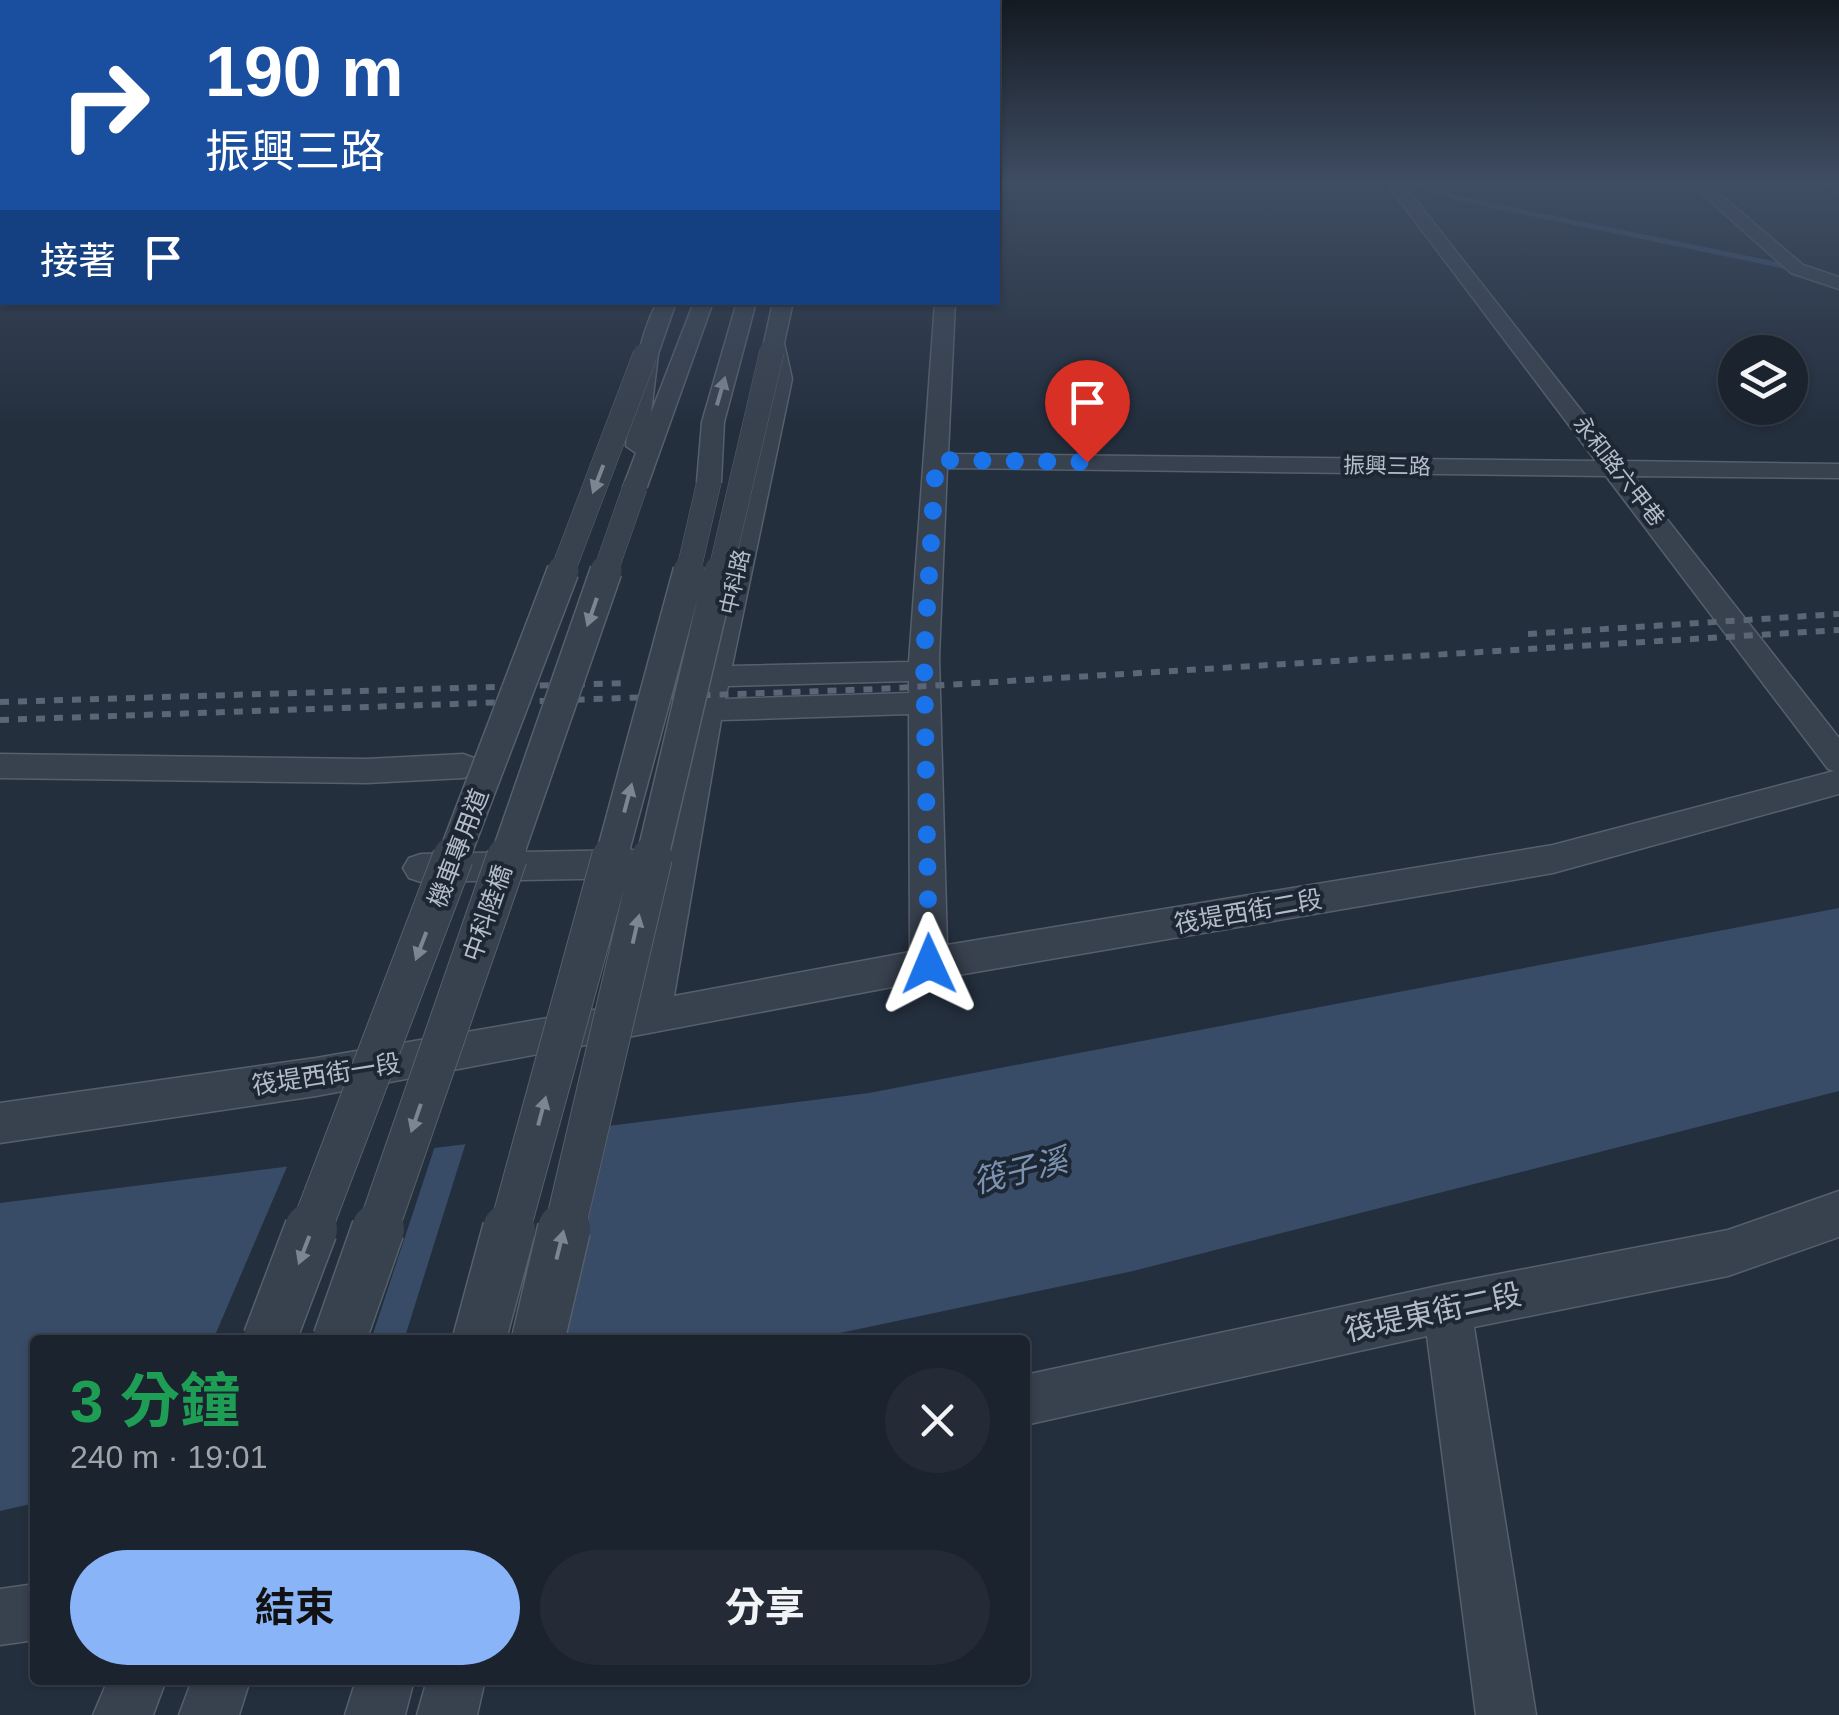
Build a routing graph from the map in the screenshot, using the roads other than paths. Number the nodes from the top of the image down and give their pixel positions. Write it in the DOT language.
graph roads {
  1 [pos="1458,264"];
  2 [pos="1792,264"];
  3 [pos="1839,283"];
  4 [pos="665,305"];
  5 [pos="703,305"];
  6 [pos="746,305"];
  7 [pos="782,305"];
  8 [pos="945,305"];
  9 [pos="774,343"];
  10 [pos="645,355"];
  11 [pos="936,460"];
  12 [pos="1618,468"];
  13 [pos="1839,471"];
  14 [pos="709,482"];
  15 [pos="635,487"];
  16 [pos="714,676"];
  17 [pos="925,687"];
  18 [pos="706,710"];
  19 [pos="1839,761"];
  20 [pos="0,766"];
  21 [pos="463,766"];
  22 [pos="1839,782"];
  23 [pos="680,863"];
  24 [pos="421,868"];
  25 [pos="929,964"];
  26 [pos="651,1018"];
  27 [pos="0,1123"];
  28 [pos="1839,1214"];
  29 [pos="1446,1308"];
  30 [pos="271,1335"];
  31 [pos="341,1335"];
  32 [pos="479,1335"];
  33 [pos="539,1335"];
  34 [pos="1030,1399"];
  35 [pos="30,1613"];
  36 [pos="0,1617"];
  37 [pos="135,1685"];
  38 [pos="220,1685"];
  39 [pos="384,1685"];
  40 [pos="455,1685"];
  41 [pos="122,1715"];
  42 [pos="209,1715"];
  43 [pos="375,1715"];
  44 [pos="447,1715"];
  45 [pos="1506,1715"];
  1 -- 12 [label="street, 永和路六甲巷"];
  2 -- 3 [label="street"];
  4 -- 10 [label="street, 機車專用道"];
  5 -- 15 [label="street"];
  14 -- 6 [label="street, one-way"];
  7 -- 9 [label="street, 中科路"];
  8 -- 11 [label="street"];
  9 -- 14 [label="street"];
  9 -- 16 [label="street, 中科路"];
  33 -- 9 [label="street, one-way, bridge"];
  10 -- 15 [label="street"];
  10 -- 30 [label="street, 機車專用道, one-way, bridge"];
  11 -- 12 [label="street, 振興三路"];
  11 -- 17 [label="street"];
  12 -- 13 [label="street, 振興三路"];
  12 -- 19 [label="street, 永和路六甲巷"];
  32 -- 14 [label="street, one-way, bridge"];
  15 -- 31 [label="street, 中科陸橋, one-way, bridge"];
  16 -- 17 [label="street"];
  16 -- 18 [label="street, 中科路"];
  17 -- 18 [label="street"];
  17 -- 25 [label="street"];
  18 -- 23 [label="street, 中科路"];
  20 -- 21 [label="street"];
  22 -- 25 [label="street, 筏堤西街二段"];
  23 -- 24 [label="street"];
  23 -- 26 [label="street, 中科路"];
  25 -- 26 [label="street, 筏堤西街二段"];
  26 -- 27 [label="street, 筏堤西街一段"];
  28 -- 29 [label="street, 筏堤東街二段"];
  29 -- 34 [label="street, 筏堤東街二段"];
  29 -- 45 [label="street"];
  35 -- 36 [label="street"];
  37 -- 41 [label="street"];
  38 -- 42 [label="street"];
  39 -- 43 [label="street"];
  40 -- 44 [label="street"];
}
